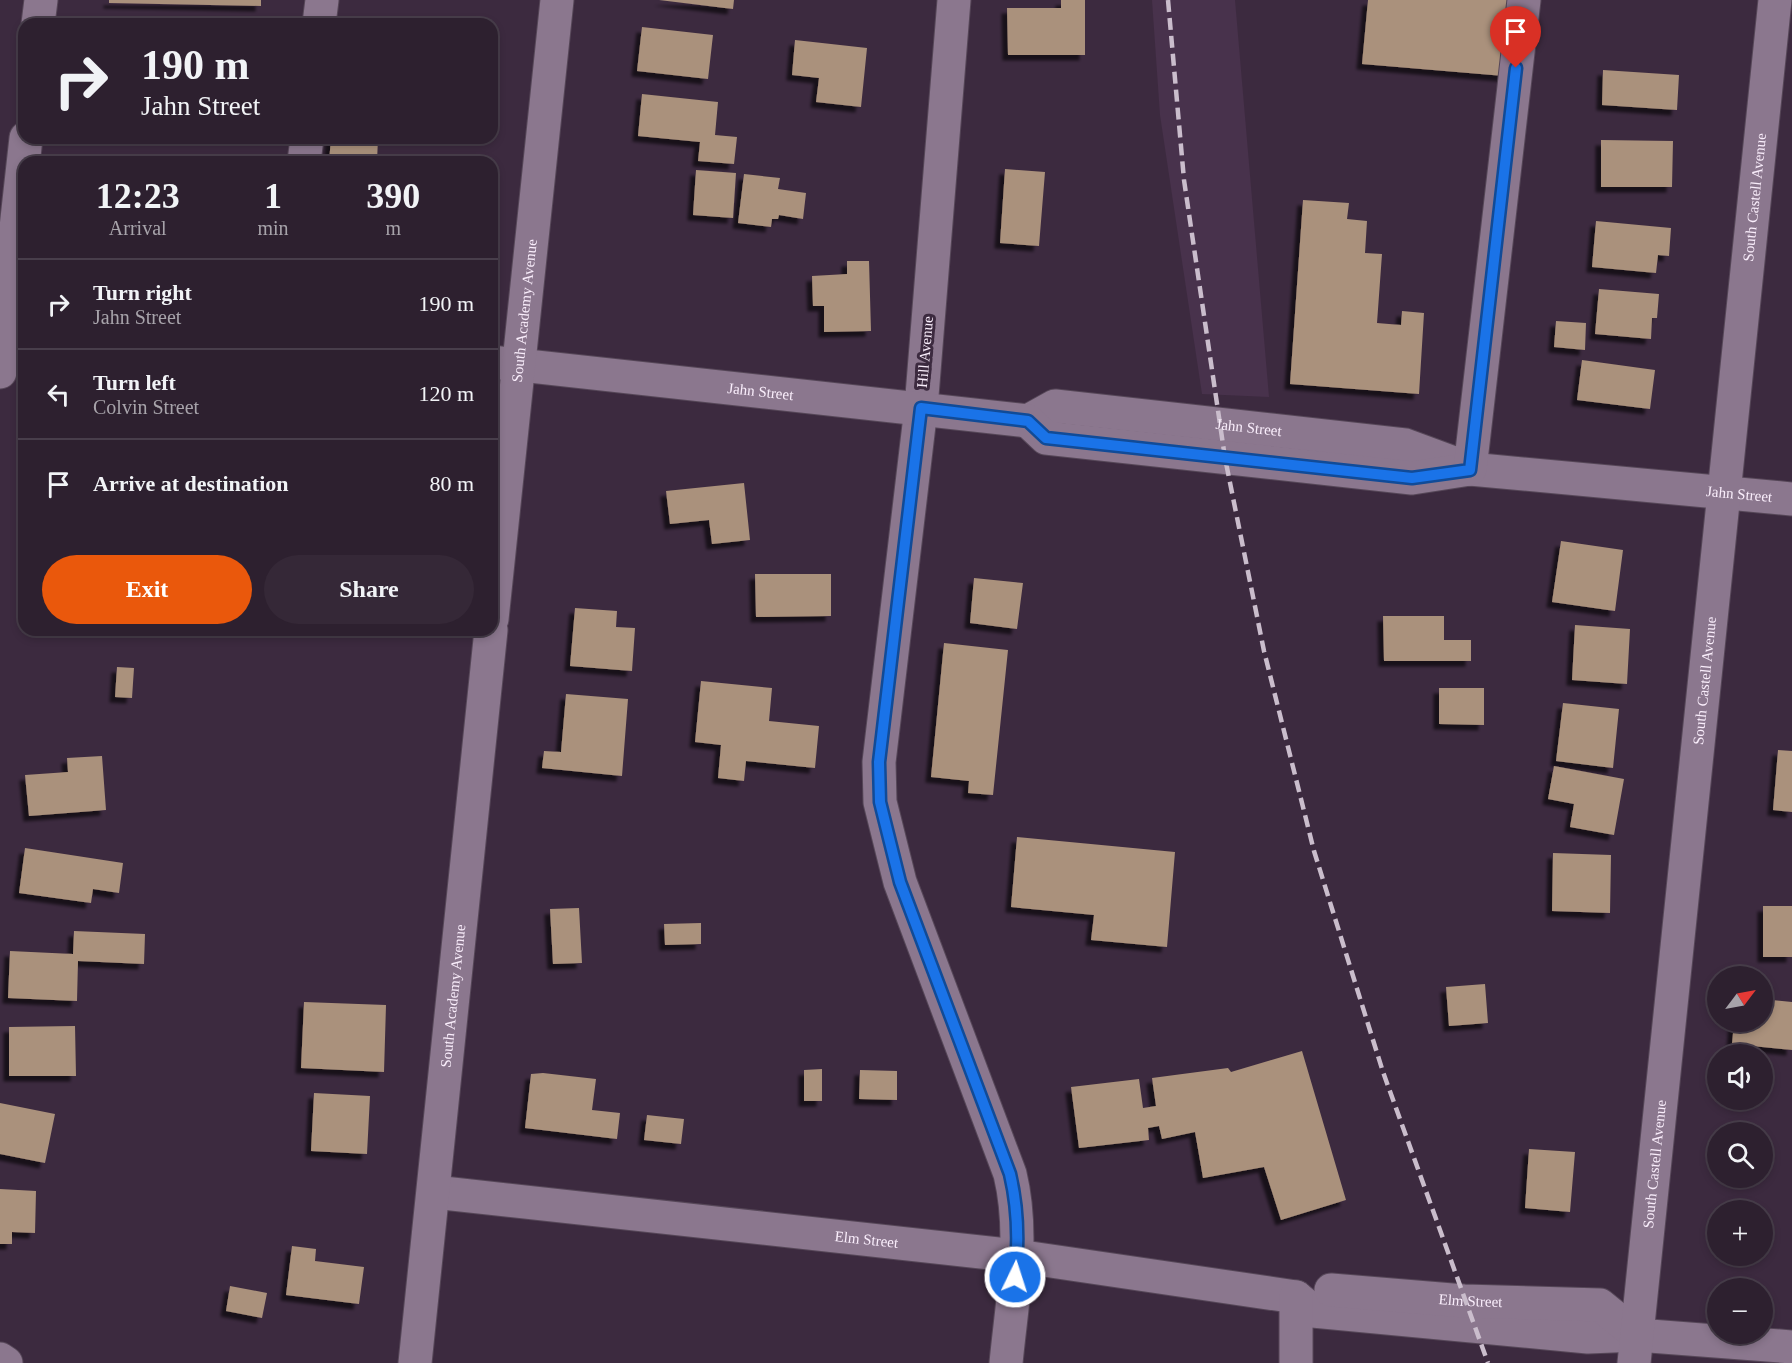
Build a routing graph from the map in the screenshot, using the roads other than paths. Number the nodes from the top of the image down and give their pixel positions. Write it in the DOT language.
graph roads {
  1 [pos="41,0"];
  2 [pos="322,0"];
  3 [pos="557,0"];
  4 [pos="954,0"];
  5 [pos="1524,0"];
  6 [pos="1774,0"];
  7 [pos="40,18"];
  8 [pos="320,18"];
  9 [pos="18,271"];
  10 [pos="14,338"];
  11 [pos="505,363"];
  12 [pos="0,372"];
  13 [pos="921,408"];
  14 [pos="1470,470"];
  15 [pos="1724,492"];
  16 [pos="1792,499"];
  17 [pos="498,501"];
  18 [pos="490,636"];
  19 [pos="434,1192"];
  20 [pos="1017,1256"];
  21 [pos="1296,1297"];
  22 [pos="1792,1347"];
  23 [pos="1636,1349"];
  24 [pos="0,1359"];
  25 [pos="6,1363"];
  26 [pos="415,1363"];
  27 [pos="1006,1363"];
  28 [pos="1296,1363"];
  1 -- 7 [label="street"];
  2 -- 8 [label="street"];
  3 -- 11 [label="street, South Academy Avenue"];
  4 -- 13 [label="street, Hill Avenue"];
  5 -- 14 [label="street"];
  6 -- 15 [label="street, South Castell Avenue"];
  9 -- 10 [label="street"];
  10 -- 12 [label="street"];
  11 -- 13 [label="street, Jahn Street"];
  11 -- 17 [label="street, South Academy Avenue"];
  13 -- 14 [label="street, Jahn Street"];
  13 -- 20 [label="street, Hill Avenue"];
  14 -- 15 [label="street, Jahn Street"];
  15 -- 16 [label="street, Jahn Street"];
  15 -- 23 [label="street, South Castell Avenue"];
  18 -- 19 [label="street, South Academy Avenue"];
  19 -- 20 [label="street, Elm Street"];
  19 -- 26 [label="street, South Academy Avenue"];
  20 -- 21 [label="street, Elm Street"];
  20 -- 27 [label="street, Hill Avenue"];
  21 -- 23 [label="street, Elm Street"];
  21 -- 28 [label="street"];
  22 -- 23 [label="street, Elm Street"];
  24 -- 25 [label="street"];
}
